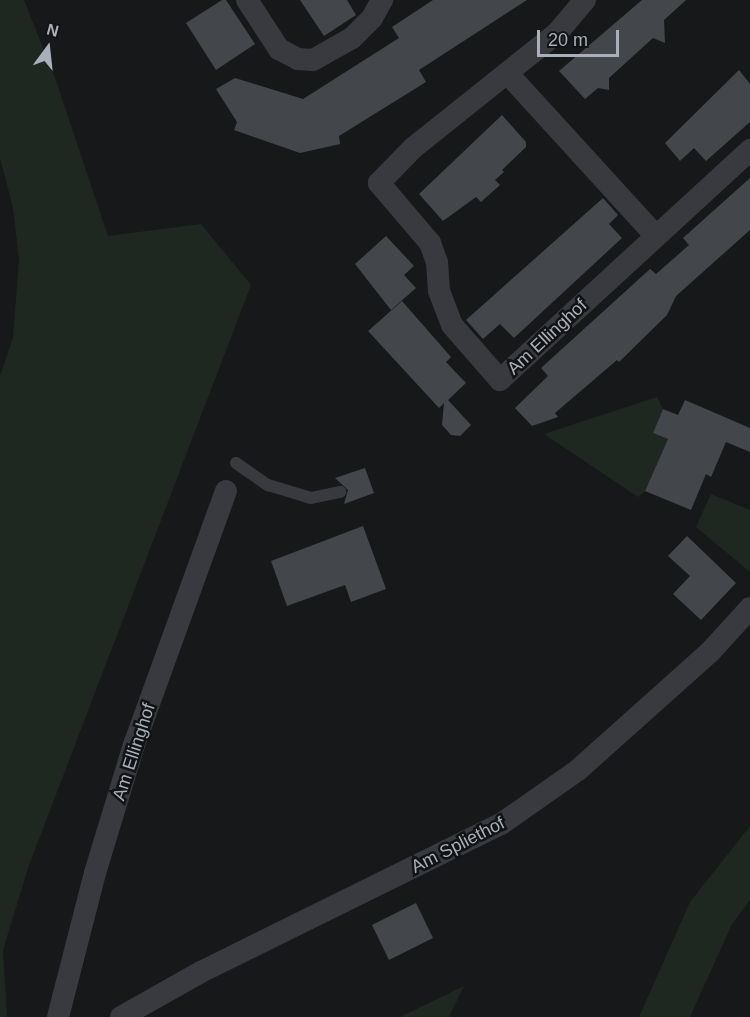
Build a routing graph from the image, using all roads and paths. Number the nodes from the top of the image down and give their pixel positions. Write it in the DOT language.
graph roads {
  1 [pos="247,0"];
  2 [pos="382,0"];
  3 [pos="585,0"];
  4 [pos="508,74"];
  5 [pos="750,150"];
  6 [pos="656,236"];
  7 [pos="236,463"];
  8 [pos="226,491"];
  9 [pos="340,492"];
  10 [pos="750,608"];
  11 [pos="58,1017"];
  12 [pos="121,1017"];
  1 -- 2 [label="street"];
  3 -- 4 [label="street, Am Ellinghof"];
  4 -- 6 [label="street"];
  4 -- 6 [label="street, Am Ellinghof"];
  5 -- 6 [label="street, Am Ellinghof"];
  7 -- 9 [label="lane"];
  8 -- 11 [label="street, Am Ellinghof"];
  10 -- 12 [label="street, Am Spliethof"];
}
